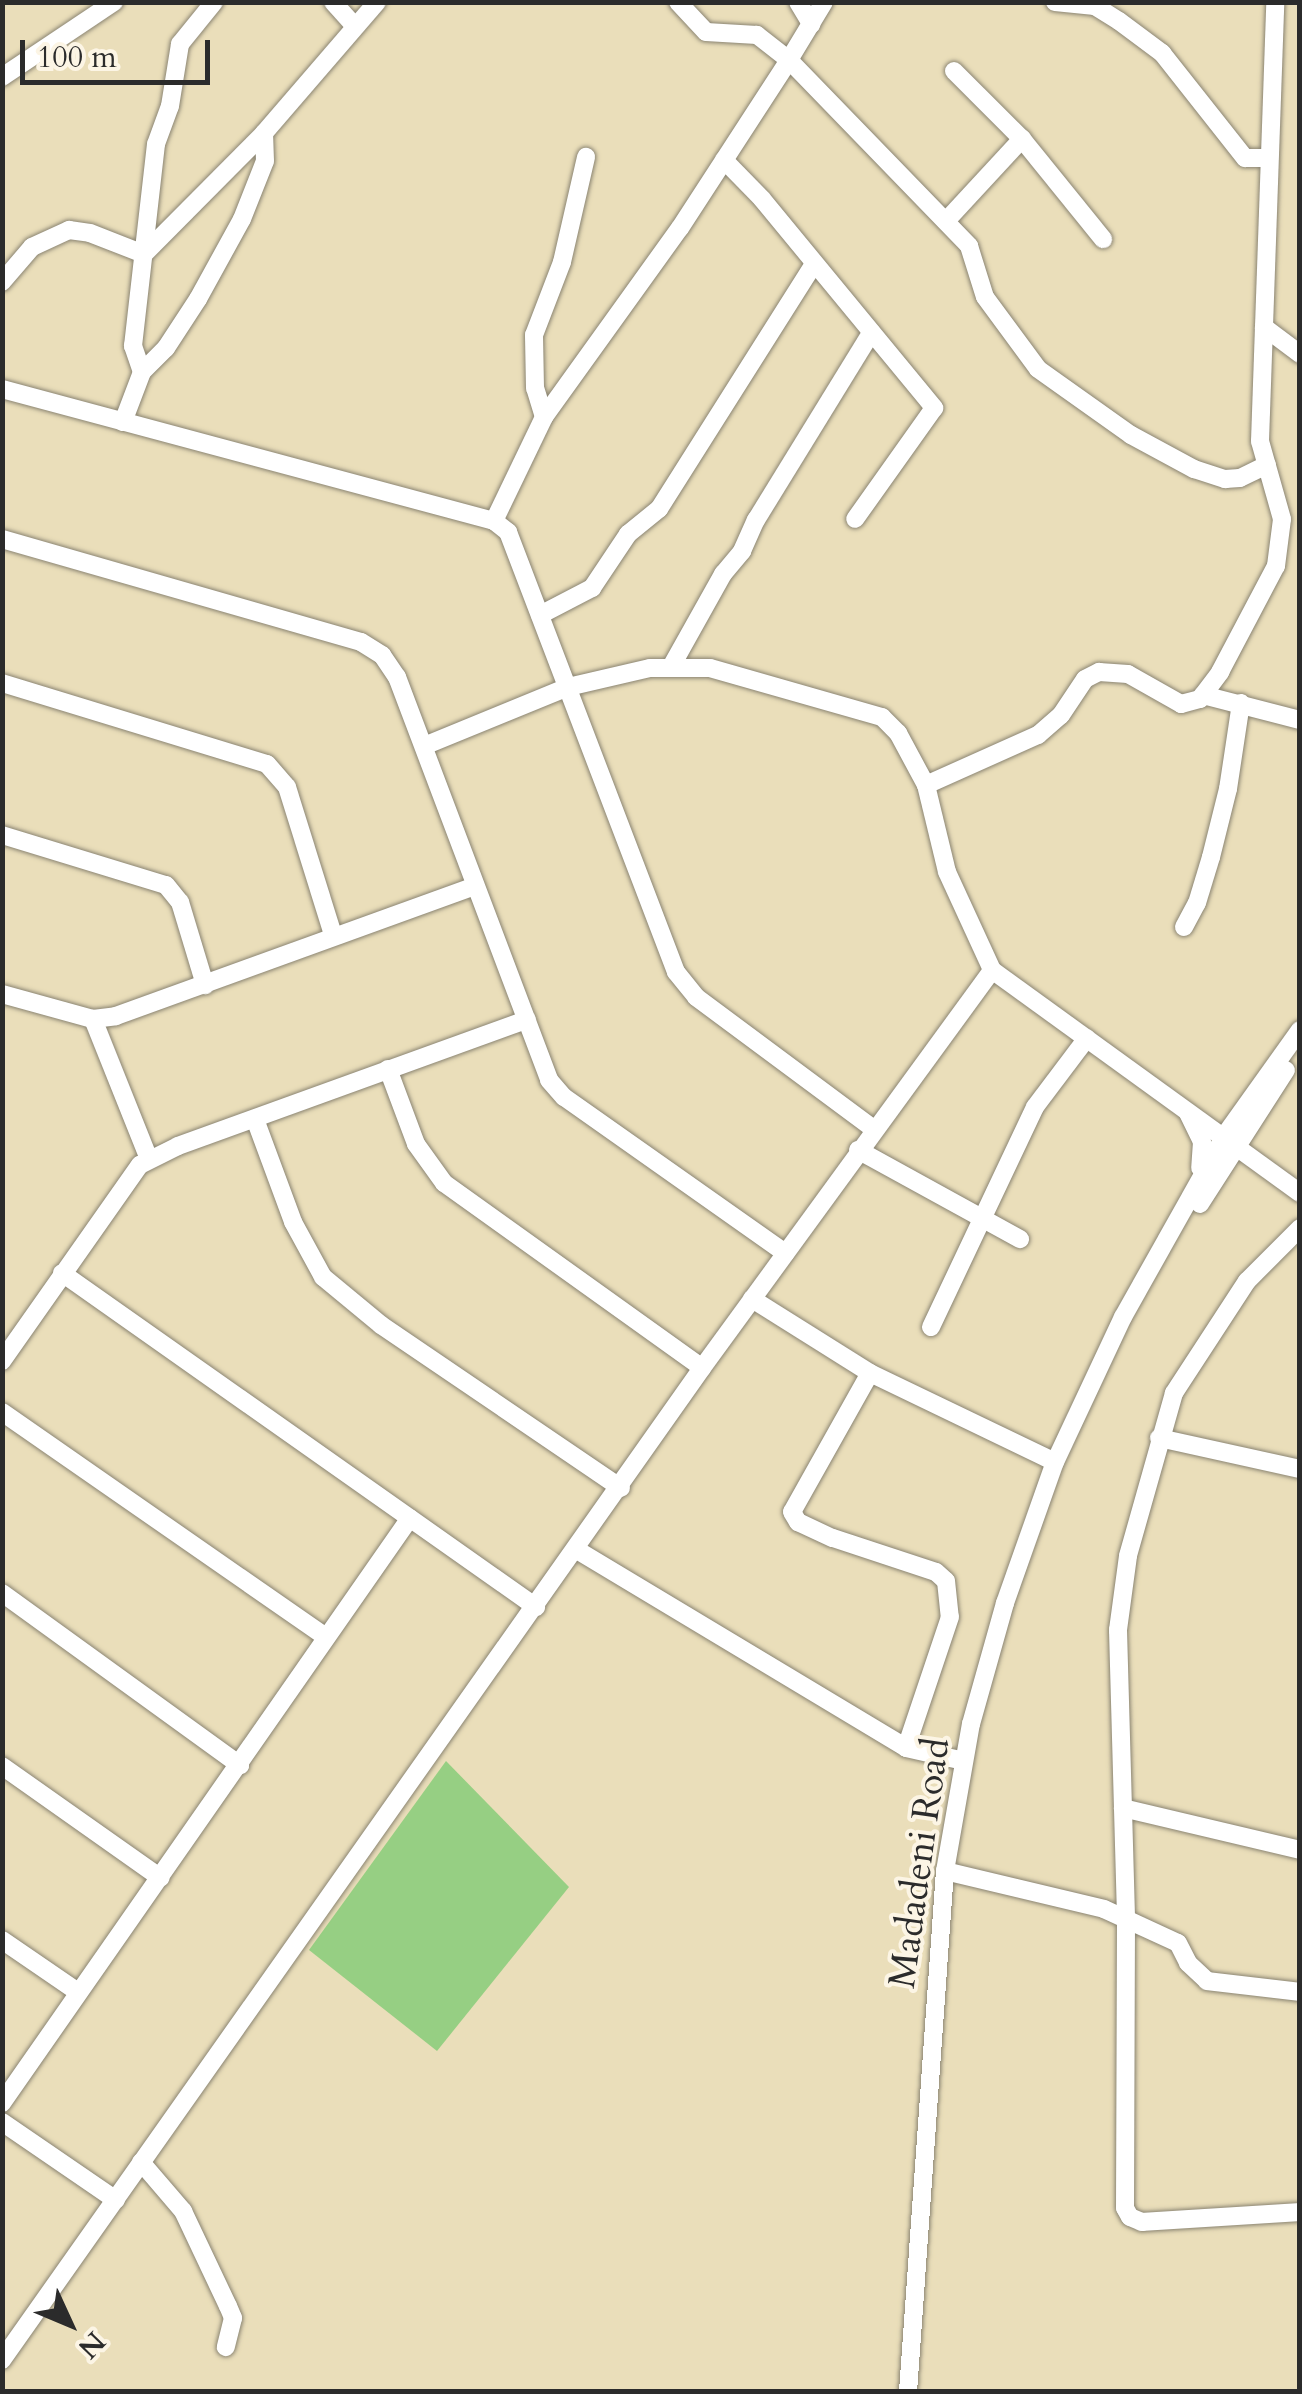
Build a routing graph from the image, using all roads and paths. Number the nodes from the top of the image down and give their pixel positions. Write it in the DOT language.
graph roads {
  1 [pos="114,2"];
  2 [pos="214,2"];
  3 [pos="334,2"];
  4 [pos="377,2"];
  5 [pos="678,2"];
  6 [pos="798,2"];
  7 [pos="824,2"];
  8 [pos="1055,2"];
  9 [pos="1275,2"];
  10 [pos="812,24"];
  11 [pos="354,25"];
  12 [pos="789,60"];
  13 [pos="954,71"];
  14 [pos="2,77"];
  15 [pos="264,133"];
  16 [pos="1022,139"];
  17 [pos="586,157"];
  18 [pos="1267,158"];
  19 [pos="724,160"];
  20 [pos="946,221"];
  21 [pos="1102,239"];
  22 [pos="144,254"];
  23 [pos="813,266"];
  24 [pos="2,282"];
  25 [pos="1264,327"];
  26 [pos="871,333"];
  27 [pos="1300,354"];
  28 [pos="142,372"];
  29 [pos="2,389"];
  30 [pos="544,417"];
  31 [pos="123,422"];
  32 [pos="1267,464"];
  33 [pos="856,519"];
  34 [pos="494,520"];
  35 [pos="2,540"];
  36 [pos="1300,554"];
  37 [pos="1276,566"];
  38 [pos="540,614"];
  39 [pos="672,667"];
  40 [pos="2,683"];
  41 [pos="568,687"];
  42 [pos="1203,695"];
  43 [pos="1241,703"];
  44 [pos="1300,720"];
  45 [pos="424,746"];
  46 [pos="926,785"];
  47 [pos="2,835"];
  48 [pos="475,886"];
  49 [pos="1184,926"];
  50 [pos="333,935"];
  51 [pos="992,970"];
  52 [pos="205,985"];
  53 [pos="2,994"];
  54 [pos="93,1018"];
  55 [pos="527,1020"];
  56 [pos="1300,1030"];
  57 [pos="1087,1038"];
  58 [pos="1300,1050"];
  59 [pos="388,1069"];
  60 [pos="1248,1103"];
  61 [pos="1188,1110"];
  62 [pos="255,1118"];
  63 [pos="874,1129"];
  64 [pos="1230,1139"];
  65 [pos="858,1150"];
  66 [pos="149,1159"];
  67 [pos="1195,1188"];
  68 [pos="1298,1190"];
  69 [pos="984,1216"];
  70 [pos="1297,1236"];
  71 [pos="1020,1239"];
  72 [pos="785,1254"];
  73 [pos="62,1273"];
  74 [pos="752,1300"];
  75 [pos="930,1327"];
  76 [pos="2,1361"];
  77 [pos="1100,1366"];
  78 [pos="702,1368"];
  79 [pos="870,1373"];
  80 [pos="2,1412"];
  81 [pos="1159,1438"];
  82 [pos="1055,1462"];
  83 [pos="1300,1469"];
  84 [pos="621,1488"];
  85 [pos="410,1518"];
  86 [pos="576,1550"];
  87 [pos="2,1593"];
  88 [pos="536,1607"];
  89 [pos="324,1636"];
  90 [pos="906,1748"];
  91 [pos="964,1762"];
  92 [pos="240,1765"];
  93 [pos="2,1766"];
  94 [pos="1122,1808"];
  95 [pos="1300,1850"];
  96 [pos="945,1871"];
  97 [pos="161,1878"];
  98 [pos="1126,1922"];
  99 [pos="2,1940"];
  100 [pos="78,1992"];
  101 [pos="1300,1992"];
  102 [pos="2,2103"];
  103 [pos="2,2122"];
  104 [pos="141,2162"];
  105 [pos="116,2200"];
  106 [pos="1300,2212"];
  107 [pos="226,2347"];
  108 [pos="2,2360"];
  109 [pos="908,2392"];
  1 -- 14 [label="street"];
  2 -- 22 [label="street"];
  3 -- 11 [label="street"];
  4 -- 11 [label="street"];
  5 -- 12 [label="street"];
  6 -- 10 [label="street"];
  7 -- 10 [label="street"];
  8 -- 18 [label="street"];
  9 -- 18 [label="street"];
  10 -- 12 [label="street"];
  11 -- 15 [label="street"];
  12 -- 19 [label="street"];
  12 -- 20 [label="street"];
  13 -- 16 [label="street"];
  15 -- 22 [label="street"];
  15 -- 28 [label="street"];
  16 -- 20 [label="street"];
  16 -- 21 [label="street"];
  17 -- 30 [label="street"];
  18 -- 25 [label="street"];
  19 -- 23 [label="street"];
  19 -- 30 [label="street"];
  20 -- 32 [label="street"];
  22 -- 24 [label="street"];
  22 -- 28 [label="street"];
  23 -- 26 [label="street"];
  23 -- 38 [label="street"];
  25 -- 27 [label="street"];
  25 -- 32 [label="street"];
  26 -- 33 [label="street"];
  26 -- 39 [label="street"];
  28 -- 31 [label="street"];
  29 -- 31 [label="street"];
  30 -- 34 [label="street"];
  31 -- 34 [label="street"];
  32 -- 37 [label="street"];
  34 -- 38 [label="street"];
  35 -- 45 [label="street"];
  36 -- 37 [label="street"];
  37 -- 42 [label="street"];
  38 -- 41 [label="street"];
  39 -- 41 [label="street"];
  39 -- 46 [label="street"];
  40 -- 50 [label="street"];
  41 -- 45 [label="street"];
  41 -- 63 [label="street"];
  42 -- 43 [label="street"];
  42 -- 46 [label="street"];
  43 -- 44 [label="street"];
  43 -- 49 [label="street"];
  45 -- 48 [label="street"];
  46 -- 51 [label="street"];
  47 -- 52 [label="street"];
  48 -- 50 [label="street"];
  48 -- 55 [label="street"];
  50 -- 52 [label="street"];
  51 -- 57 [label="street"];
  51 -- 63 [label="street"];
  52 -- 54 [label="street"];
  53 -- 54 [label="street"];
  54 -- 66 [label="street"];
  55 -- 59 [label="street"];
  55 -- 72 [label="street"];
  56 -- 60 [label="street, Madadeni Road"];
  57 -- 61 [label="street"];
  57 -- 69 [label="street"];
  58 -- 64 [label="street, Madadeni Road"];
  59 -- 62 [label="street"];
  59 -- 78 [label="street"];
  60 -- 61 [label="street"];
  60 -- 64 [label="street, Madadeni Road"];
  61 -- 64 [label="street"];
  61 -- 67 [label="street"];
  62 -- 66 [label="street"];
  62 -- 84 [label="street"];
  63 -- 65 [label="street"];
  64 -- 67 [label="street, Madadeni Road"];
  64 -- 68 [label="street"];
  64 -- 77 [label="street, Madadeni Road"];
  65 -- 69 [label="street"];
  65 -- 72 [label="street"];
  66 -- 73 [label="street"];
  67 -- 77 [label="street, Madadeni Road"];
  69 -- 71 [label="street"];
  69 -- 75 [label="street"];
  70 -- 81 [label="street"];
  72 -- 74 [label="street"];
  73 -- 76 [label="street"];
  73 -- 85 [label="street"];
  74 -- 78 [label="street"];
  74 -- 79 [label="street"];
  77 -- 82 [label="street, Madadeni Road"];
  78 -- 84 [label="street"];
  79 -- 82 [label="street"];
  79 -- 90 [label="street"];
  80 -- 89 [label="street"];
  81 -- 83 [label="street"];
  81 -- 94 [label="street"];
  82 -- 91 [label="street, Madadeni Road"];
  84 -- 86 [label="street"];
  85 -- 88 [label="street"];
  85 -- 89 [label="street"];
  86 -- 88 [label="street"];
  86 -- 90 [label="street"];
  87 -- 92 [label="street"];
  88 -- 104 [label="street"];
  89 -- 92 [label="street"];
  90 -- 91 [label="street"];
  91 -- 96 [label="street, Madadeni Road"];
  92 -- 97 [label="street"];
  93 -- 97 [label="street"];
  94 -- 95 [label="street"];
  94 -- 98 [label="street"];
  96 -- 98 [label="street"];
  96 -- 109 [label="street, Madadeni Road"];
  97 -- 100 [label="street"];
  98 -- 101 [label="street"];
  98 -- 106 [label="street"];
  99 -- 100 [label="street"];
  100 -- 102 [label="street"];
  103 -- 105 [label="street"];
  104 -- 105 [label="street"];
  104 -- 107 [label="street"];
  105 -- 108 [label="street"];
}
